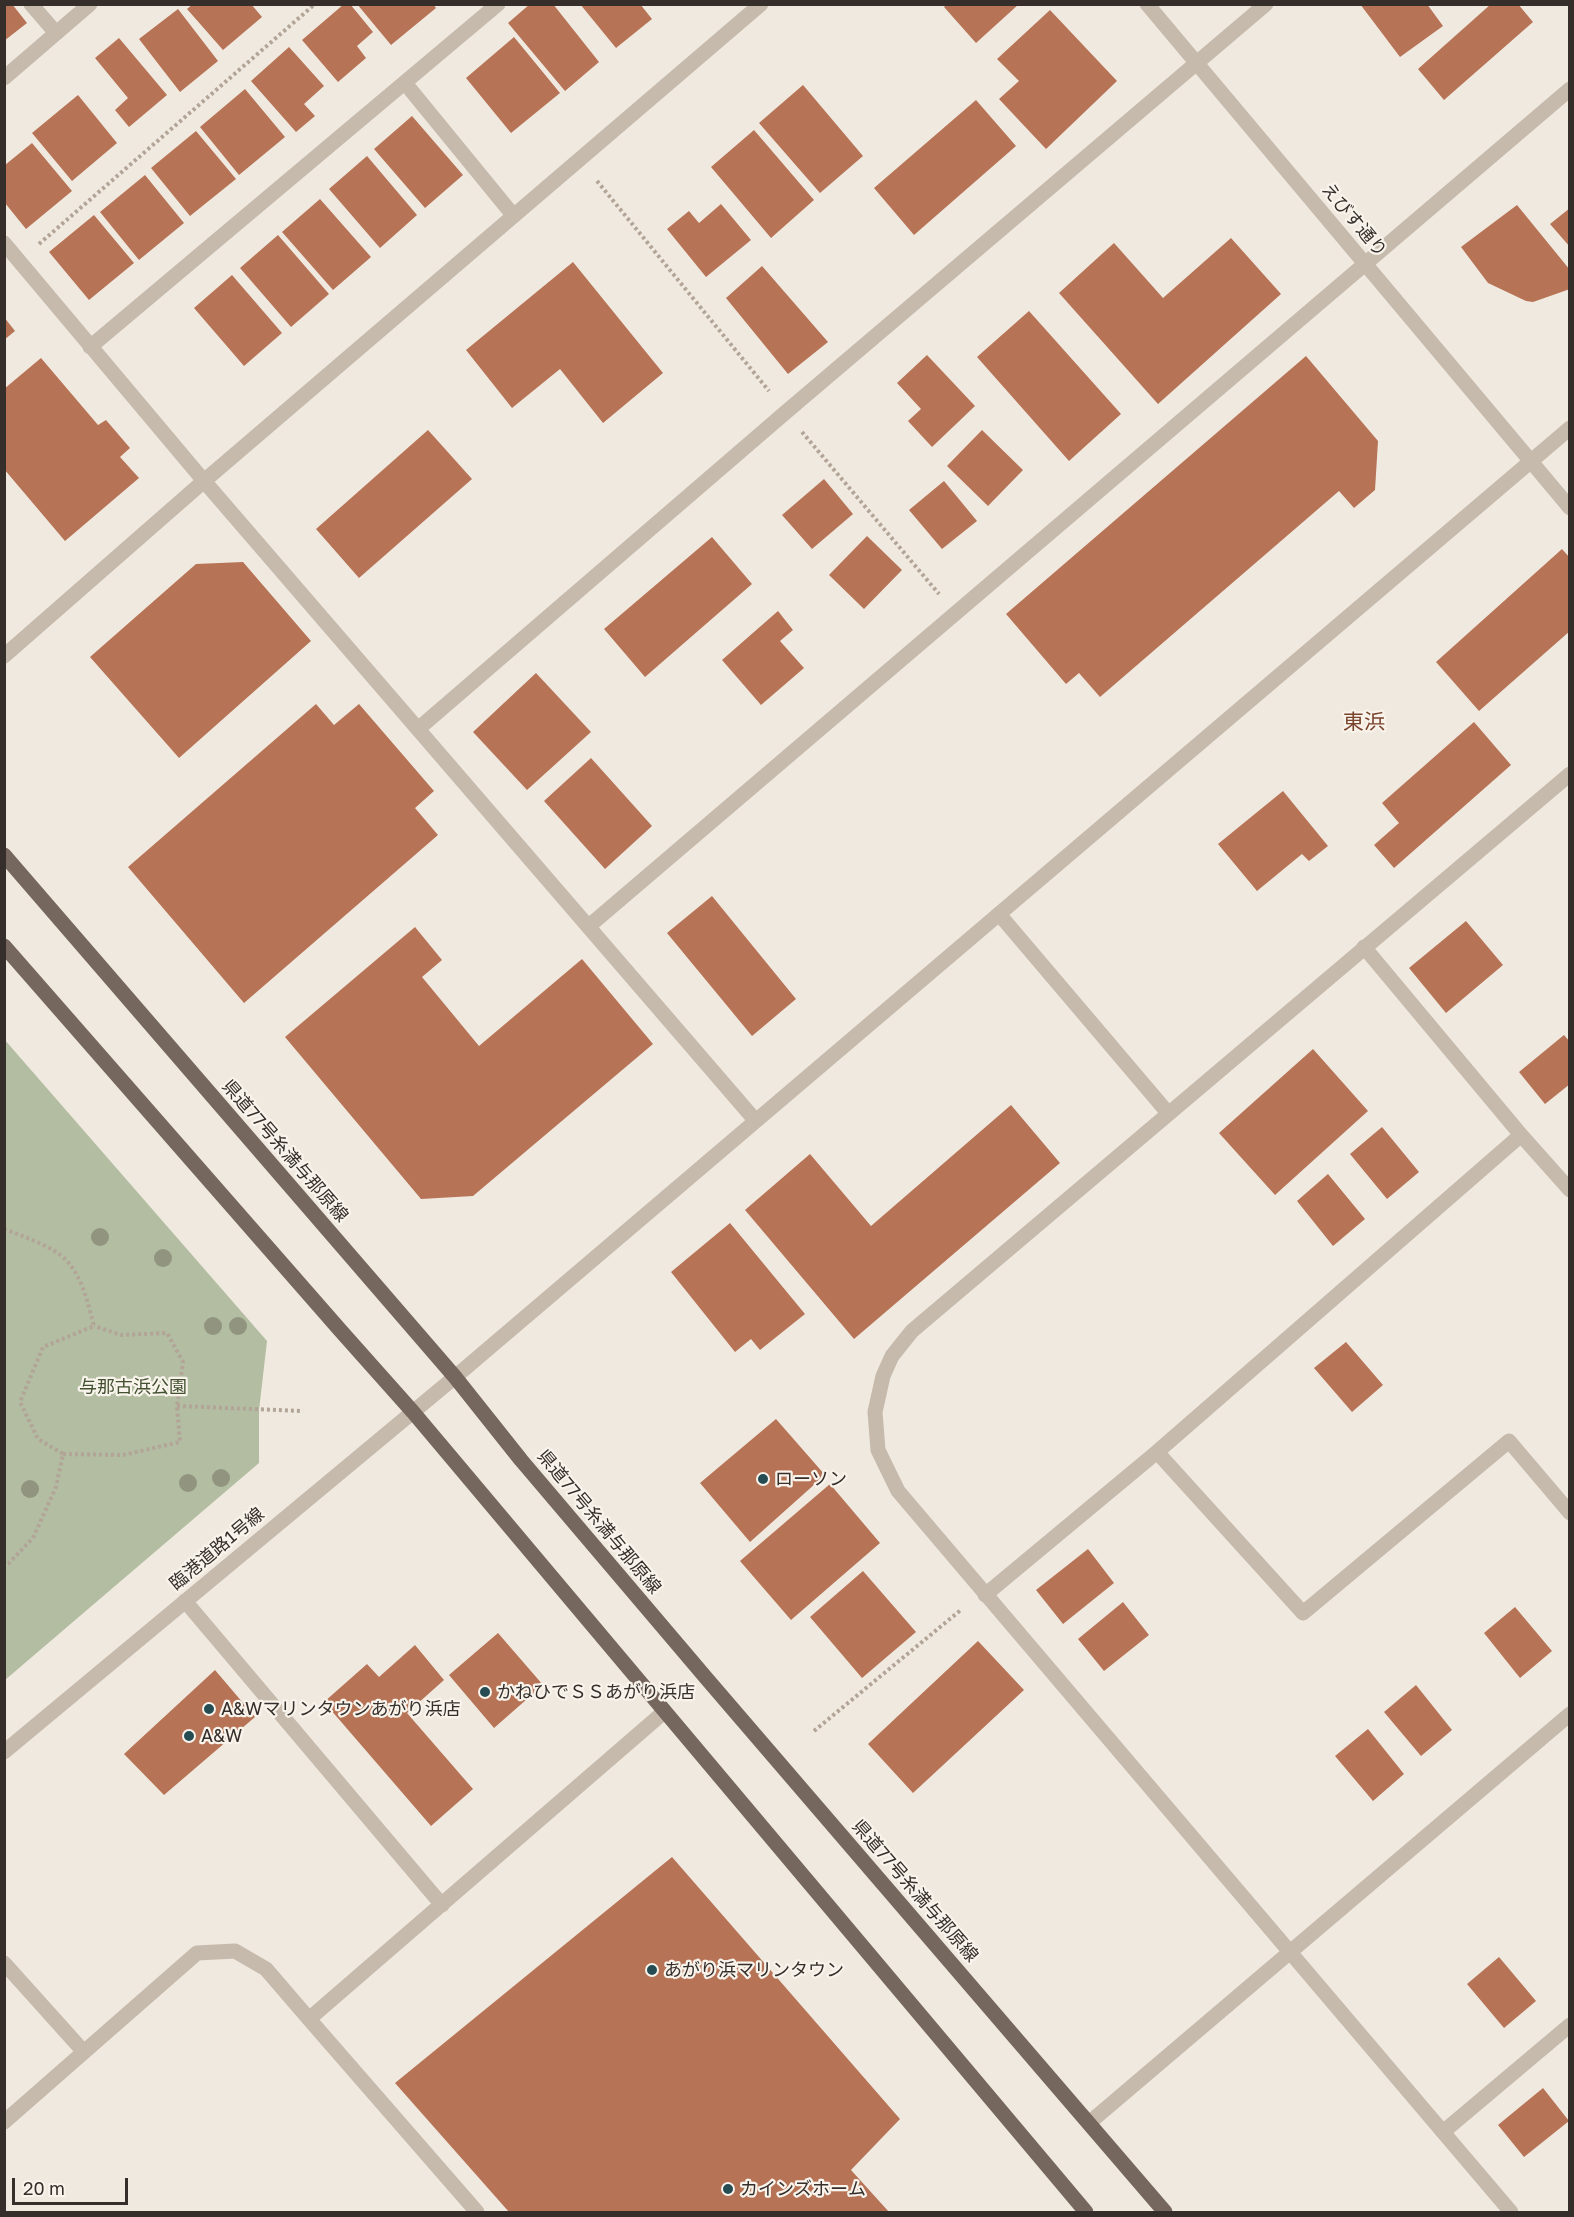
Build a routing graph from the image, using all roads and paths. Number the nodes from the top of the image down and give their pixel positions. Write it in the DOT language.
graph roads {
  1 [pos="31,4"];
  2 [pos="90,4"];
  3 [pos="315,4"];
  4 [pos="498,4"];
  5 [pos="761,4"];
  6 [pos="1147,4"];
  7 [pos="1266,4"];
  8 [pos="56,33"];
  9 [pos="1197,63"];
  10 [pos="4,78"];
  11 [pos="405,83"];
  12 [pos="1569,89"];
  13 [pos="579,159"];
  14 [pos="513,215"];
  15 [pos="4,243"];
  16 [pos="20,261"];
  17 [pos="1365,264"];
  18 [pos="90,347"];
  19 [pos="786,412"];
  20 [pos="1569,428"];
  21 [pos="1531,461"];
  22 [pos="204,481"];
  23 [pos="1569,508"];
  24 [pos="955,612"];
  25 [pos="4,656"];
  26 [pos="418,729"];
  27 [pos="1569,774"];
  28 [pos="4,855"];
  29 [pos="999,914"];
  30 [pos="589,926"];
  31 [pos="4,946"];
  32 [pos="1364,946"];
  33 [pos="1168,1113"];
  34 [pos="755,1120"];
  35 [pos="1521,1135"];
  36 [pos="1569,1190"];
  37 [pos="4,1229"];
  38 [pos="94,1326"];
  39 [pos="455,1377"];
  40 [pos="177,1406"];
  41 [pos="303,1411"];
  42 [pos="414,1412"];
  43 [pos="1157,1452"];
  44 [pos="63,1454"];
  45 [pos="1569,1513"];
  46 [pos="4,1565"];
  47 [pos="985,1595"];
  48 [pos="185,1601"];
  49 [pos="962,1608"];
  50 [pos="664,1712"];
  51 [pos="1569,1714"];
  52 [pos="814,1731"];
  53 [pos="4,1752"];
  54 [pos="442,1905"];
  55 [pos="1291,1952"];
  56 [pos="4,1963"];
  57 [pos="309,2019"];
  58 [pos="1569,2025"];
  59 [pos="84,2052"];
  60 [pos="4,2122"];
  61 [pos="1089,2123"];
  62 [pos="1443,2132"];
  63 [pos="477,2212"];
  64 [pos="1086,2212"];
  65 [pos="1165,2212"];
  66 [pos="1511,2212"];
  1 -- 8 [label="street"];
  2 -- 8 [label="street"];
  3 -- 16 [label="path"];
  4 -- 11 [label="street"];
  5 -- 13 [label="street"];
  6 -- 9 [label="street, えびす通り"];
  7 -- 9 [label="street"];
  8 -- 10 [label="street"];
  9 -- 17 [label="street, えびす通り"];
  9 -- 19 [label="street"];
  11 -- 14 [label="street"];
  11 -- 18 [label="street"];
  12 -- 17 [label="street"];
  13 -- 14 [label="street"];
  13 -- 19 [label="path"];
  14 -- 22 [label="street"];
  15 -- 16 [label="street"];
  16 -- 18 [label="street"];
  17 -- 21 [label="street, えびす通り"];
  17 -- 24 [label="street"];
  18 -- 22 [label="street"];
  19 -- 24 [label="path"];
  19 -- 26 [label="street"];
  20 -- 21 [label="street, 臨港道路1号線"];
  21 -- 23 [label="street, えびす通り"];
  21 -- 29 [label="street, 臨港道路1号線"];
  22 -- 25 [label="street"];
  22 -- 26 [label="street"];
  24 -- 30 [label="street"];
  26 -- 30 [label="street"];
  27 -- 32 [label="street"];
  28 -- 39 [label="main road, 県道77号糸満与那原線"];
  29 -- 33 [label="street"];
  29 -- 34 [label="street, 臨港道路1号線"];
  30 -- 34 [label="street"];
  31 -- 42 [label="main road"];
  32 -- 33 [label="street"];
  32 -- 35 [label="street"];
  33 -- 47 [label="street"];
  34 -- 39 [label="street, 臨港道路1号線"];
  35 -- 36 [label="street"];
  35 -- 43 [label="street"];
  37 -- 38 [label="path"];
  38 -- 40 [label="path"];
  38 -- 44 [label="path"];
  39 -- 42 [label="street, 臨港道路1号線"];
  39 -- 61 [label="main road, 県道77号糸満与那原線"];
  40 -- 41 [label="path"];
  40 -- 44 [label="path"];
  42 -- 48 [label="street, 臨港道路1号線"];
  42 -- 50 [label="main road"];
  43 -- 45 [label="street"];
  43 -- 47 [label="street"];
  44 -- 46 [label="path"];
  47 -- 55 [label="street"];
  48 -- 53 [label="street, 臨港道路1号線"];
  48 -- 54 [label="street"];
  49 -- 52 [label="path"];
  50 -- 54 [label="street"];
  50 -- 64 [label="main road"];
  51 -- 55 [label="street"];
  54 -- 57 [label="street"];
  55 -- 61 [label="street"];
  55 -- 62 [label="street"];
  56 -- 59 [label="street"];
  57 -- 59 [label="street"];
  57 -- 63 [label="street"];
  58 -- 62 [label="street"];
  59 -- 60 [label="street"];
  61 -- 65 [label="main road, 県道77号糸満与那原線"];
  62 -- 66 [label="street"];
}
